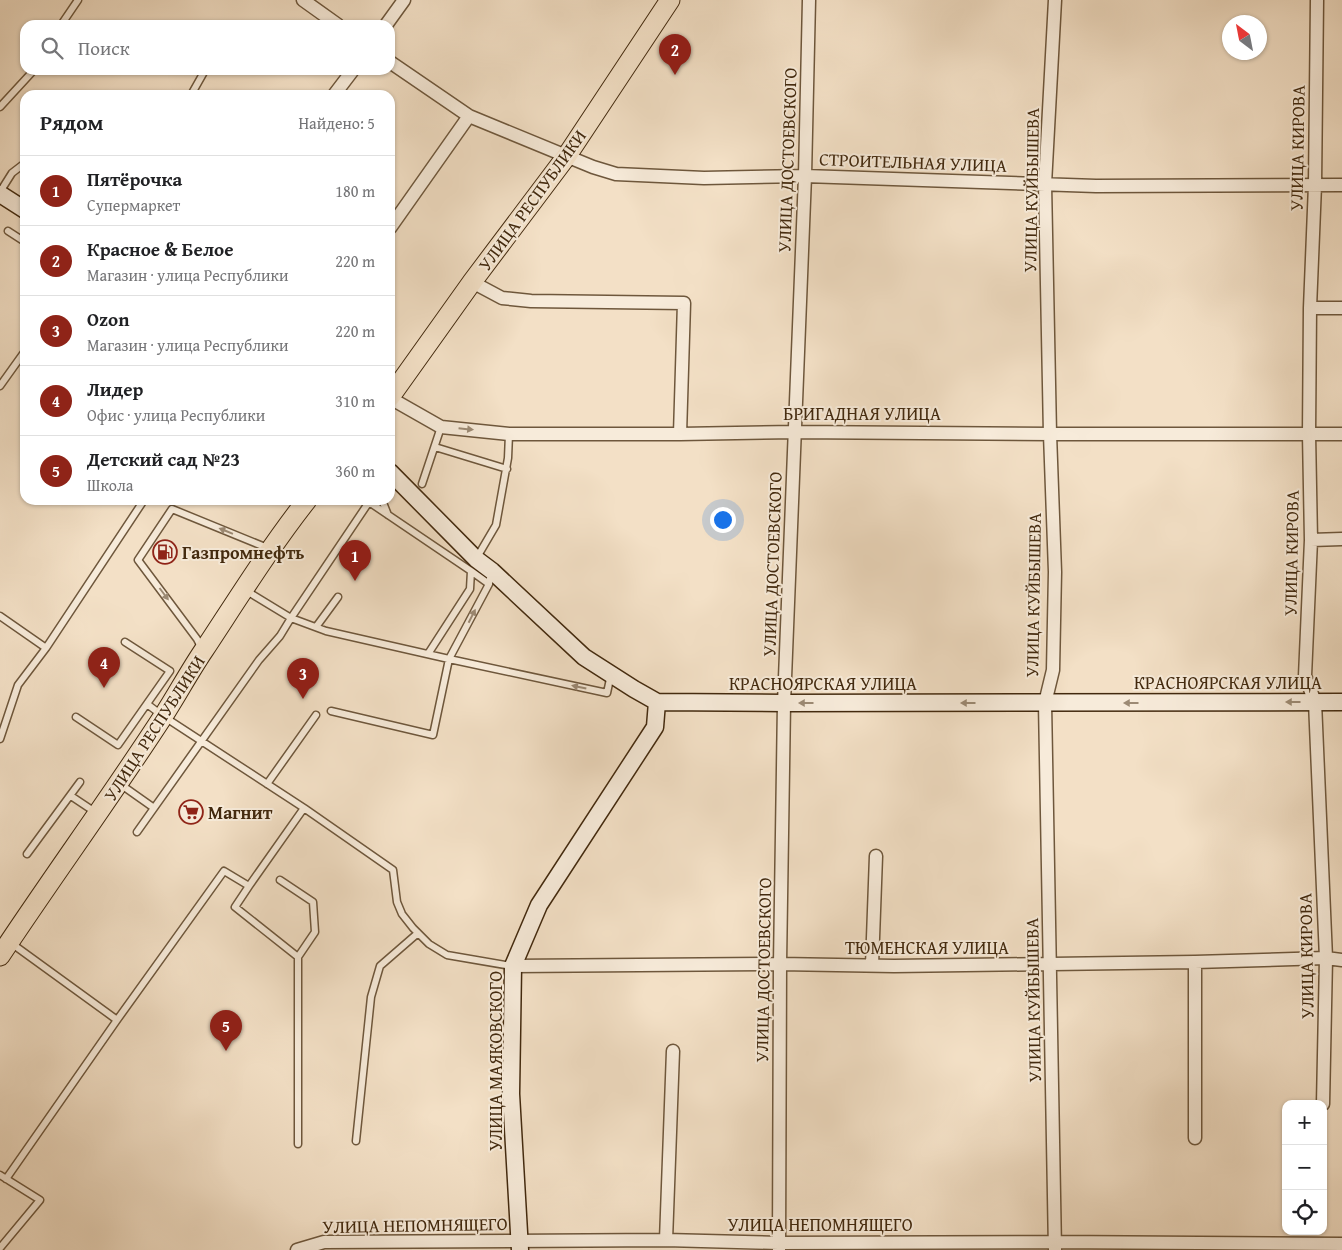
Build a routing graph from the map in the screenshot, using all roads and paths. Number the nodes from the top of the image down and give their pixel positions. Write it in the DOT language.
graph roads {
  1 [pos="78,0"];
  2 [pos="303,0"];
  3 [pos="404,0"];
  4 [pos="670,0"];
  5 [pos="810,0"];
  6 [pos="1055,0"];
  7 [pos="1318,0"];
  8 [pos="64,20"];
  9 [pos="331,20"];
  10 [pos="390,20"];
  11 [pos="395,65"];
  12 [pos="29,75"];
  13 [pos="202,75"];
  14 [pos="349,75"];
  15 [pos="194,90"];
  16 [pos="338,90"];
  17 [pos="0,107"];
  18 [pos="469,116"];
  19 [pos="566,156"];
  20 [pos="20,167"];
  21 [pos="805,176"];
  22 [pos="1045,184"];
  23 [pos="1314,185"];
  24 [pos="1342,185"];
  25 [pos="0,193"];
  26 [pos="20,207"];
  27 [pos="395,221"];
  28 [pos="8,231"];
  29 [pos="20,239"];
  30 [pos="472,282"];
  31 [pos="1310,308"];
  32 [pos="1342,308"];
  33 [pos="20,358"];
  34 [pos="0,386"];
  35 [pos="395,391"];
  36 [pos="395,401"];
  37 [pos="441,427"];
  38 [pos="795,432"];
  39 [pos="509,434"];
  40 [pos="680,434"];
  41 [pos="1050,434"];
  42 [pos="1309,434"];
  43 [pos="1342,434"];
  44 [pos="434,447"];
  45 [pos="507,469"];
  46 [pos="395,478"];
  47 [pos="422,484"];
  48 [pos="141,505"];
  49 [pos="300,505"];
  50 [pos="367,505"];
  51 [pos="373,505"];
  52 [pos="384,505"];
  53 [pos="388,515"];
  54 [pos="1342,539"];
  55 [pos="1311,540"];
  56 [pos="271,549"];
  57 [pos="474,565"];
  58 [pos="490,577"];
  59 [pos="244,590"];
  60 [pos="338,597"];
  61 [pos="0,616"];
  62 [pos="291,618"];
  63 [pos="316,627"];
  64 [pos="125,642"];
  65 [pos="46,648"];
  66 [pos="204,651"];
  67 [pos="428,654"];
  68 [pos="449,660"];
  69 [pos="611,673"];
  70 [pos="657,702"];
  71 [pos="1315,702"];
  72 [pos="1342,702"];
  73 [pos="784,703"];
  74 [pos="1045,703"];
  75 [pos="147,704"];
  76 [pos="330,711"];
  77 [pos="316,715"];
  78 [pos="163,716"];
  79 [pos="76,717"];
  80 [pos="0,739"];
  81 [pos="201,741"];
  82 [pos="80,782"];
  83 [pos="119,783"];
  84 [pos="267,784"];
  85 [pos="71,796"];
  86 [pos="154,808"];
  87 [pos="304,808"];
  88 [pos="98,815"];
  89 [pos="137,832"];
  90 [pos="27,854"];
  91 [pos="876,856"];
  92 [pos="280,880"];
  93 [pos="249,886"];
  94 [pos="418,933"];
  95 [pos="5,949"];
  96 [pos="298,957"];
  97 [pos="1326,958"];
  98 [pos="1342,960"];
  99 [pos="1195,962"];
  100 [pos="780,964"];
  101 [pos="1050,964"];
  102 [pos="872,965"];
  103 [pos="513,966"];
  104 [pos="117,1020"];
  105 [pos="673,1052"];
  106 [pos="1323,1100"];
  107 [pos="1195,1138"];
  108 [pos="356,1141"];
  109 [pos="298,1144"];
  110 [pos="3,1177"];
  111 [pos="666,1240"];
  112 [pos="1319,1242"];
  113 [pos="1342,1244"];
  114 [pos="520,1245"];
  115 [pos="778,1246"];
  116 [pos="1054,1246"];
  117 [pos="0,1248"];
  118 [pos="298,1250"];
  1 -- 8 [label="lane"];
  2 -- 9 [label="street"];
  3 -- 10 [label="street"];
  4 -- 19 [label="main road, УЛИЦА РЕСПУБЛИКИ"];
  5 -- 21 [label="street, УЛИЦА ДОСТОЕВСКОГО"];
  6 -- 22 [label="street, УЛИЦА КУЙБЫШЕВА"];
  7 -- 23 [label="street, УЛИЦА КИРОВА"];
  11 -- 18 [label="street, СТРОИТЕЛЬНАЯ УЛИЦА"];
  12 -- 17 [label="lane"];
  13 -- 15 [label="lane"];
  14 -- 16 [label="street"];
  18 -- 19 [label="street, СТРОИТЕЛЬНАЯ УЛИЦА"];
  18 -- 27 [label="street"];
  19 -- 21 [label="street, СТРОИТЕЛЬНАЯ УЛИЦА"];
  19 -- 30 [label="main road, УЛИЦА РЕСПУБЛИКИ"];
  20 -- 25 [label="lane"];
  21 -- 22 [label="street, СТРОИТЕЛЬНАЯ УЛИЦА"];
  21 -- 38 [label="street, УЛИЦА ДОСТОЕВСКОГО"];
  22 -- 23 [label="street, СТРОИТЕЛЬНАЯ УЛИЦА"];
  22 -- 41 [label="street, УЛИЦА КУЙБЫШЕВА"];
  23 -- 24 [label="street, СТРОИТЕЛЬНАЯ УЛИЦА"];
  23 -- 31 [label="street, УЛИЦА КИРОВА"];
  25 -- 26 [label="main road"];
  28 -- 29 [label="lane"];
  30 -- 35 [label="main road, УЛИЦА РЕСПУБЛИКИ"];
  30 -- 40 [label="street"];
  31 -- 32 [label="street"];
  31 -- 42 [label="street, УЛИЦА КИРОВА"];
  33 -- 34 [label="lane"];
  36 -- 37 [label="street, БРИГАДНАЯ УЛИЦА"];
  37 -- 39 [label="street, БРИГАДНАЯ УЛИЦА, one-way"];
  37 -- 44 [label="lane"];
  38 -- 40 [label="street, БРИГАДНАЯ УЛИЦА"];
  38 -- 41 [label="street, БРИГАДНАЯ УЛИЦА"];
  38 -- 73 [label="street, УЛИЦА ДОСТОЕВСКОГО"];
  39 -- 40 [label="street, БРИГАДНАЯ УЛИЦА"];
  39 -- 45 [label="lane"];
  41 -- 42 [label="street, БРИГАДНАЯ УЛИЦА"];
  41 -- 74 [label="street, УЛИЦА КУЙБЫШЕВА"];
  42 -- 43 [label="street, БРИГАДНАЯ УЛИЦА"];
  42 -- 55 [label="street, УЛИЦА КИРОВА"];
  44 -- 45 [label="lane"];
  44 -- 47 [label="lane"];
  45 -- 57 [label="lane"];
  46 -- 57 [label="main road"];
  48 -- 65 [label="lane"];
  49 -- 56 [label="main road, УЛИЦА РЕСПУБЛИКИ"];
  50 -- 62 [label="lane"];
  51 -- 53 [label="lane"];
  52 -- 53 [label="lane"];
  53 -- 57 [label="lane"];
  54 -- 55 [label="street"];
  55 -- 71 [label="street, УЛИЦА КИРОВА"];
  56 -- 59 [label="main road, УЛИЦА РЕСПУБЛИКИ"];
  56 -- 66 [label="lane, one-way"];
  57 -- 58 [label="main road"];
  57 -- 67 [label="lane"];
  68 -- 58 [label="lane, one-way"];
  58 -- 69 [label="main road"];
  59 -- 62 [label="lane"];
  59 -- 66 [label="main road, УЛИЦА РЕСПУБЛИКИ"];
  60 -- 63 [label="lane"];
  61 -- 65 [label="lane"];
  62 -- 63 [label="lane"];
  62 -- 81 [label="lane"];
  63 -- 67 [label="lane"];
  64 -- 75 [label="lane"];
  65 -- 80 [label="lane"];
  66 -- 78 [label="main road, УЛИЦА РЕСПУБЛИКИ"];
  67 -- 68 [label="lane"];
  69 -- 68 [label="lane, one-way"];
  68 -- 76 [label="lane"];
  69 -- 70 [label="main road"];
  70 -- 73 [label="main road, КРАСНОЯРСКАЯ УЛИЦА"];
  70 -- 103 [label="main road, УЛИЦА МАЯКОВСКОГО"];
  71 -- 72 [label="main road, КРАСНОЯРСКАЯ УЛИЦА"];
  71 -- 74 [label="main road, КРАСНОЯРСКАЯ УЛИЦА, one-way"];
  71 -- 97 [label="street, УЛИЦА КИРОВА"];
  74 -- 73 [label="main road, КРАСНОЯРСКАЯ УЛИЦА, one-way"];
  73 -- 100 [label="street, УЛИЦА ДОСТОЕВСКОГО"];
  74 -- 101 [label="street, УЛИЦА КУЙБЫШЕВА"];
  75 -- 78 [label="lane"];
  75 -- 79 [label="lane"];
  77 -- 84 [label="lane"];
  78 -- 81 [label="lane"];
  78 -- 83 [label="main road, УЛИЦА РЕСПУБЛИКИ"];
  81 -- 84 [label="lane"];
  81 -- 86 [label="lane"];
  82 -- 85 [label="lane"];
  83 -- 86 [label="lane"];
  83 -- 88 [label="main road, УЛИЦА РЕСПУБЛИКИ"];
  84 -- 87 [label="lane"];
  85 -- 88 [label="lane"];
  85 -- 90 [label="lane"];
  86 -- 89 [label="lane"];
  87 -- 93 [label="lane"];
  87 -- 94 [label="lane"];
  88 -- 95 [label="main road, УЛИЦА РЕСПУБЛИКИ"];
  91 -- 102 [label="street"];
  92 -- 96 [label="lane"];
  93 -- 96 [label="lane"];
  93 -- 104 [label="lane"];
  94 -- 103 [label="lane"];
  94 -- 108 [label="lane"];
  95 -- 104 [label="lane"];
  96 -- 109 [label="lane"];
  97 -- 98 [label="street, ТЮМЕНСКАЯ УЛИЦА"];
  97 -- 99 [label="street, ТЮМЕНСКАЯ УЛИЦА"];
  97 -- 106 [label="street, УЛИЦА КИРОВА"];
  99 -- 101 [label="street, ТЮМЕНСКАЯ УЛИЦА"];
  99 -- 107 [label="street"];
  100 -- 102 [label="street, ТЮМЕНСКАЯ УЛИЦА"];
  100 -- 103 [label="street, ТЮМЕНСКАЯ УЛИЦА"];
  100 -- 115 [label="street, УЛИЦА ДОСТОЕВСКОГО"];
  101 -- 102 [label="street, ТЮМЕНСКАЯ УЛИЦА"];
  101 -- 116 [label="street, УЛИЦА КУЙБЫШЕВА"];
  103 -- 114 [label="main road, УЛИЦА МАЯКОВСКОГО"];
  104 -- 110 [label="lane"];
  105 -- 111 [label="street"];
  110 -- 117 [label="lane"];
  111 -- 114 [label="street, УЛИЦА НЕПОМНЯЩЕГО"];
  111 -- 115 [label="street, УЛИЦА НЕПОМНЯЩЕГО"];
  112 -- 113 [label="street, УЛИЦА НЕПОМНЯЩЕГО"];
  112 -- 116 [label="street, УЛИЦА НЕПОМНЯЩЕГО"];
  114 -- 118 [label="street, УЛИЦА НЕПОМНЯЩЕГО"];
  115 -- 116 [label="street, УЛИЦА НЕПОМНЯЩЕГО"];
}
